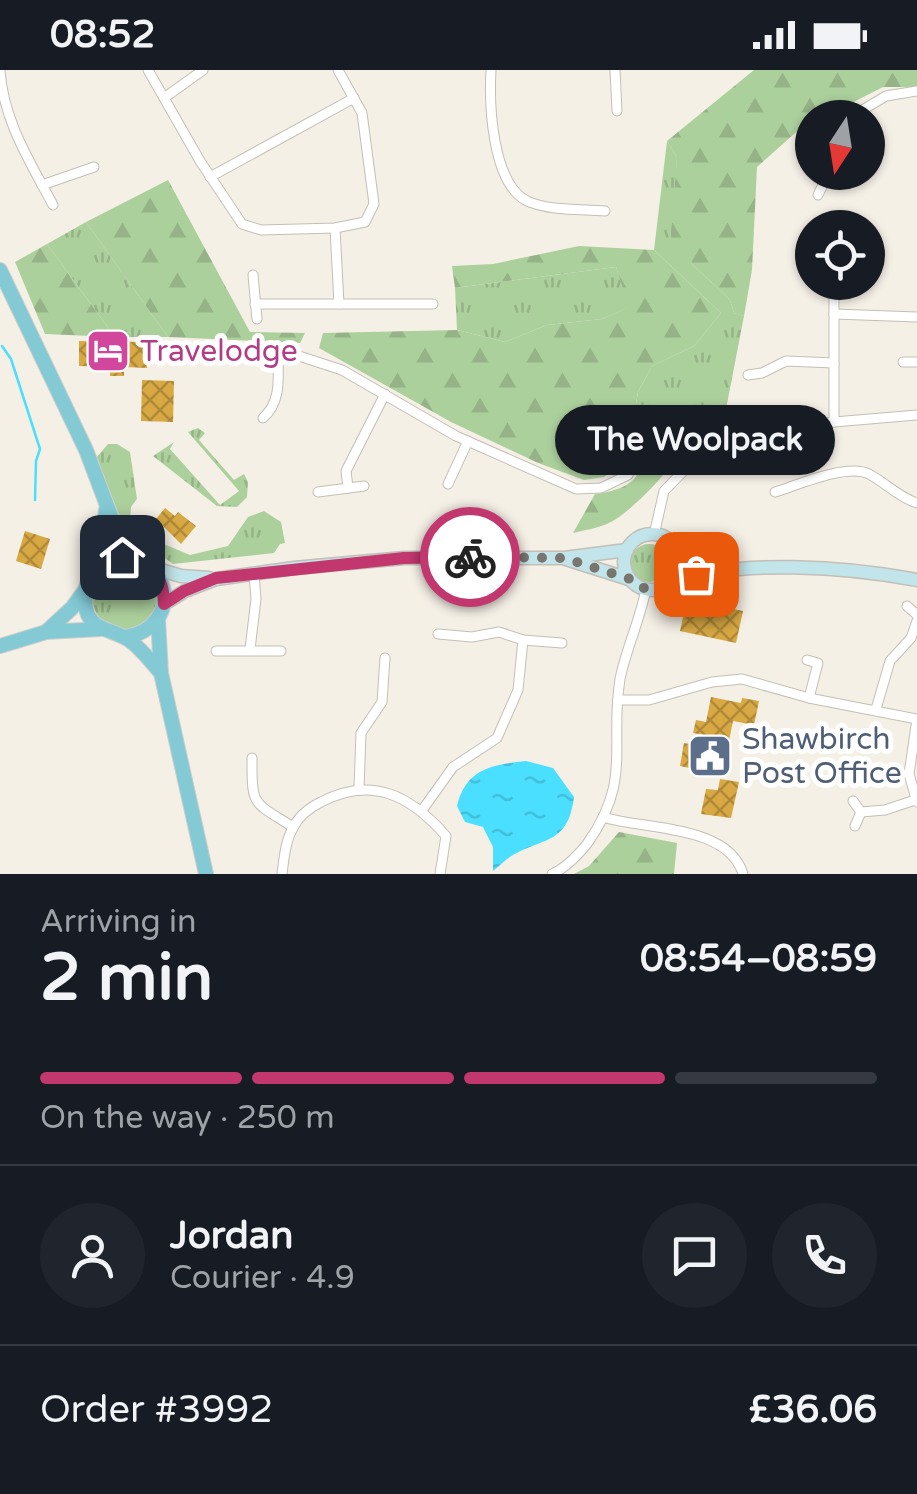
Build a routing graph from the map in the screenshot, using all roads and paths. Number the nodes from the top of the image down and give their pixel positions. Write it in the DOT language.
graph roads {
  1 [pos="0,70"];
  2 [pos="148,70"];
  3 [pos="202,70"];
  4 [pos="338,70"];
  5 [pos="492,70"];
  6 [pos="615,70"];
  7 [pos="917,91"];
  8 [pos="164,98"];
  9 [pos="354,98"];
  10 [pos="879,100"];
  11 [pos="617,111"];
  12 [pos="94,167"];
  13 [pos="210,177"];
  14 [pos="42,185"];
  15 [pos="820,190"];
  16 [pos="818,195"];
  17 [pos="52,205"];
  18 [pos="605,211"];
  19 [pos="334,228"];
  20 [pos="0,270"];
  21 [pos="253,276"];
  22 [pos="834,300"];
  23 [pos="256,304"];
  24 [pos="339,304"];
  25 [pos="432,304"];
  26 [pos="834,314"];
  27 [pos="917,317"];
  28 [pos="256,319"];
  29 [pos="242,352"];
  30 [pos="278,354"];
  31 [pos="902,362"];
  32 [pos="917,362"];
  33 [pos="834,363"];
  34 [pos="748,375"];
  35 [pos="385,394"];
  36 [pos="917,415"];
  37 [pos="263,418"];
  38 [pos="834,422"];
  39 [pos="468,441"];
  40 [pos="702,451"];
  41 [pos="448,484"];
  42 [pos="364,486"];
  43 [pos="348,488"];
  44 [pos="318,492"];
  45 [pos="775,492"];
  46 [pos="917,503"];
  47 [pos="106,509"];
  48 [pos="654,535"];
  49 [pos="627,550"];
  50 [pos="676,550"];
  51 [pos="135,558"];
  52 [pos="564,558"];
  53 [pos="99,566"];
  54 [pos="151,567"];
  55 [pos="738,569"];
  56 [pos="254,573"];
  57 [pos="216,578"];
  58 [pos="630,579"];
  59 [pos="672,580"];
  60 [pos="917,580"];
  61 [pos="646,589"];
  62 [pos="86,590"];
  63 [pos="906,606"];
  64 [pos="161,611"];
  65 [pos="917,618"];
  66 [pos="102,630"];
  67 [pos="46,632"];
  68 [pos="438,634"];
  69 [pos="125,637"];
  70 [pos="523,640"];
  71 [pos="562,643"];
  72 [pos="0,646"];
  73 [pos="250,650"];
  74 [pos="216,651"];
  75 [pos="281,652"];
  76 [pos="385,658"];
  77 [pos="808,660"];
  78 [pos="385,670"];
  79 [pos="399,670"];
  80 [pos="161,674"];
  81 [pos="809,698"];
  82 [pos="618,700"];
  83 [pos="876,709"];
  84 [pos="917,719"];
  85 [pos="252,758"];
  86 [pos="359,789"];
  87 [pos="853,801"];
  88 [pos="916,801"];
  89 [pos="423,809"];
  90 [pos="861,812"];
  91 [pos="604,816"];
  92 [pos="856,826"];
  93 [pos="293,827"];
  94 [pos="206,874"];
  95 [pos="282,874"];
  96 [pos="440,874"];
  97 [pos="552,874"];
  98 [pos="743,874"];
  1 -- 14 [label="street"];
  2 -- 8 [label="street"];
  3 -- 8 [label="street"];
  4 -- 9 [label="street"];
  5 -- 18 [label="street"];
  6 -- 11 [label="street"];
  7 -- 10 [label="street"];
  8 -- 13 [label="street"];
  9 -- 13 [label="street"];
  9 -- 19 [label="street"];
  12 -- 14 [label="street"];
  13 -- 19 [label="street"];
  14 -- 17 [label="street"];
  15 -- 16 [label="street"];
  19 -- 24 [label="street"];
  20 -- 47 [label="main road"];
  21 -- 23 [label="street"];
  22 -- 26 [label="street"];
  23 -- 24 [label="street"];
  23 -- 28 [label="street"];
  24 -- 25 [label="street"];
  26 -- 27 [label="street"];
  26 -- 33 [label="street"];
  29 -- 30 [label="street"];
  30 -- 35 [label="street"];
  30 -- 37 [label="street"];
  31 -- 32 [label="street"];
  33 -- 34 [label="street"];
  33 -- 38 [label="street"];
  35 -- 39 [label="street"];
  35 -- 43 [label="street"];
  36 -- 38 [label="street"];
  38 -- 40 [label="street"];
  39 -- 40 [label="street"];
  39 -- 41 [label="street"];
  40 -- 48 [label="street"];
  42 -- 43 [label="street"];
  43 -- 44 [label="street"];
  45 -- 46 [label="street"];
  47 -- 51 [label="main road"];
  47 -- 53 [label="main road"];
  48 -- 49 [label="main road"];
  48 -- 50 [label="main road"];
  49 -- 52 [label="main road"];
  49 -- 58 [label="main road"];
  50 -- 55 [label="main road"];
  50 -- 59 [label="main road"];
  51 -- 53 [label="main road"];
  51 -- 54 [label="main road"];
  52 -- 56 [label="main road"];
  52 -- 58 [label="main road"];
  53 -- 62 [label="main road"];
  54 -- 57 [label="main road"];
  54 -- 64 [label="main road"];
  55 -- 59 [label="main road"];
  55 -- 60 [label="main road"];
  56 -- 57 [label="main road"];
  56 -- 73 [label="street"];
  57 -- 64 [label="main road"];
  58 -- 61 [label="main road"];
  59 -- 61 [label="main road"];
  61 -- 82 [label="street"];
  62 -- 66 [label="main road"];
  62 -- 67 [label="main road"];
  63 -- 65 [label="street"];
  64 -- 69 [label="main road"];
  64 -- 80 [label="main road"];
  65 -- 83 [label="street"];
  66 -- 67 [label="main road"];
  66 -- 69 [label="main road"];
  67 -- 72 [label="main road"];
  68 -- 70 [label="street"];
  69 -- 80 [label="main road"];
  70 -- 71 [label="street"];
  70 -- 89 [label="street"];
  73 -- 74 [label="street"];
  73 -- 75 [label="street"];
  76 -- 78 [label="street"];
  77 -- 81 [label="street"];
  78 -- 79 [label="street"];
  78 -- 86 [label="street"];
  80 -- 94 [label="main road"];
  81 -- 82 [label="street"];
  81 -- 83 [label="street"];
  82 -- 91 [label="street"];
  83 -- 84 [label="street"];
  84 -- 88 [label="street"];
  85 -- 93 [label="street"];
  86 -- 89 [label="street"];
  86 -- 93 [label="street"];
  87 -- 90 [label="street"];
  88 -- 90 [label="street"];
  89 -- 96 [label="street"];
  90 -- 92 [label="street"];
  91 -- 97 [label="street"];
  91 -- 98 [label="street"];
  93 -- 95 [label="street"];
}
